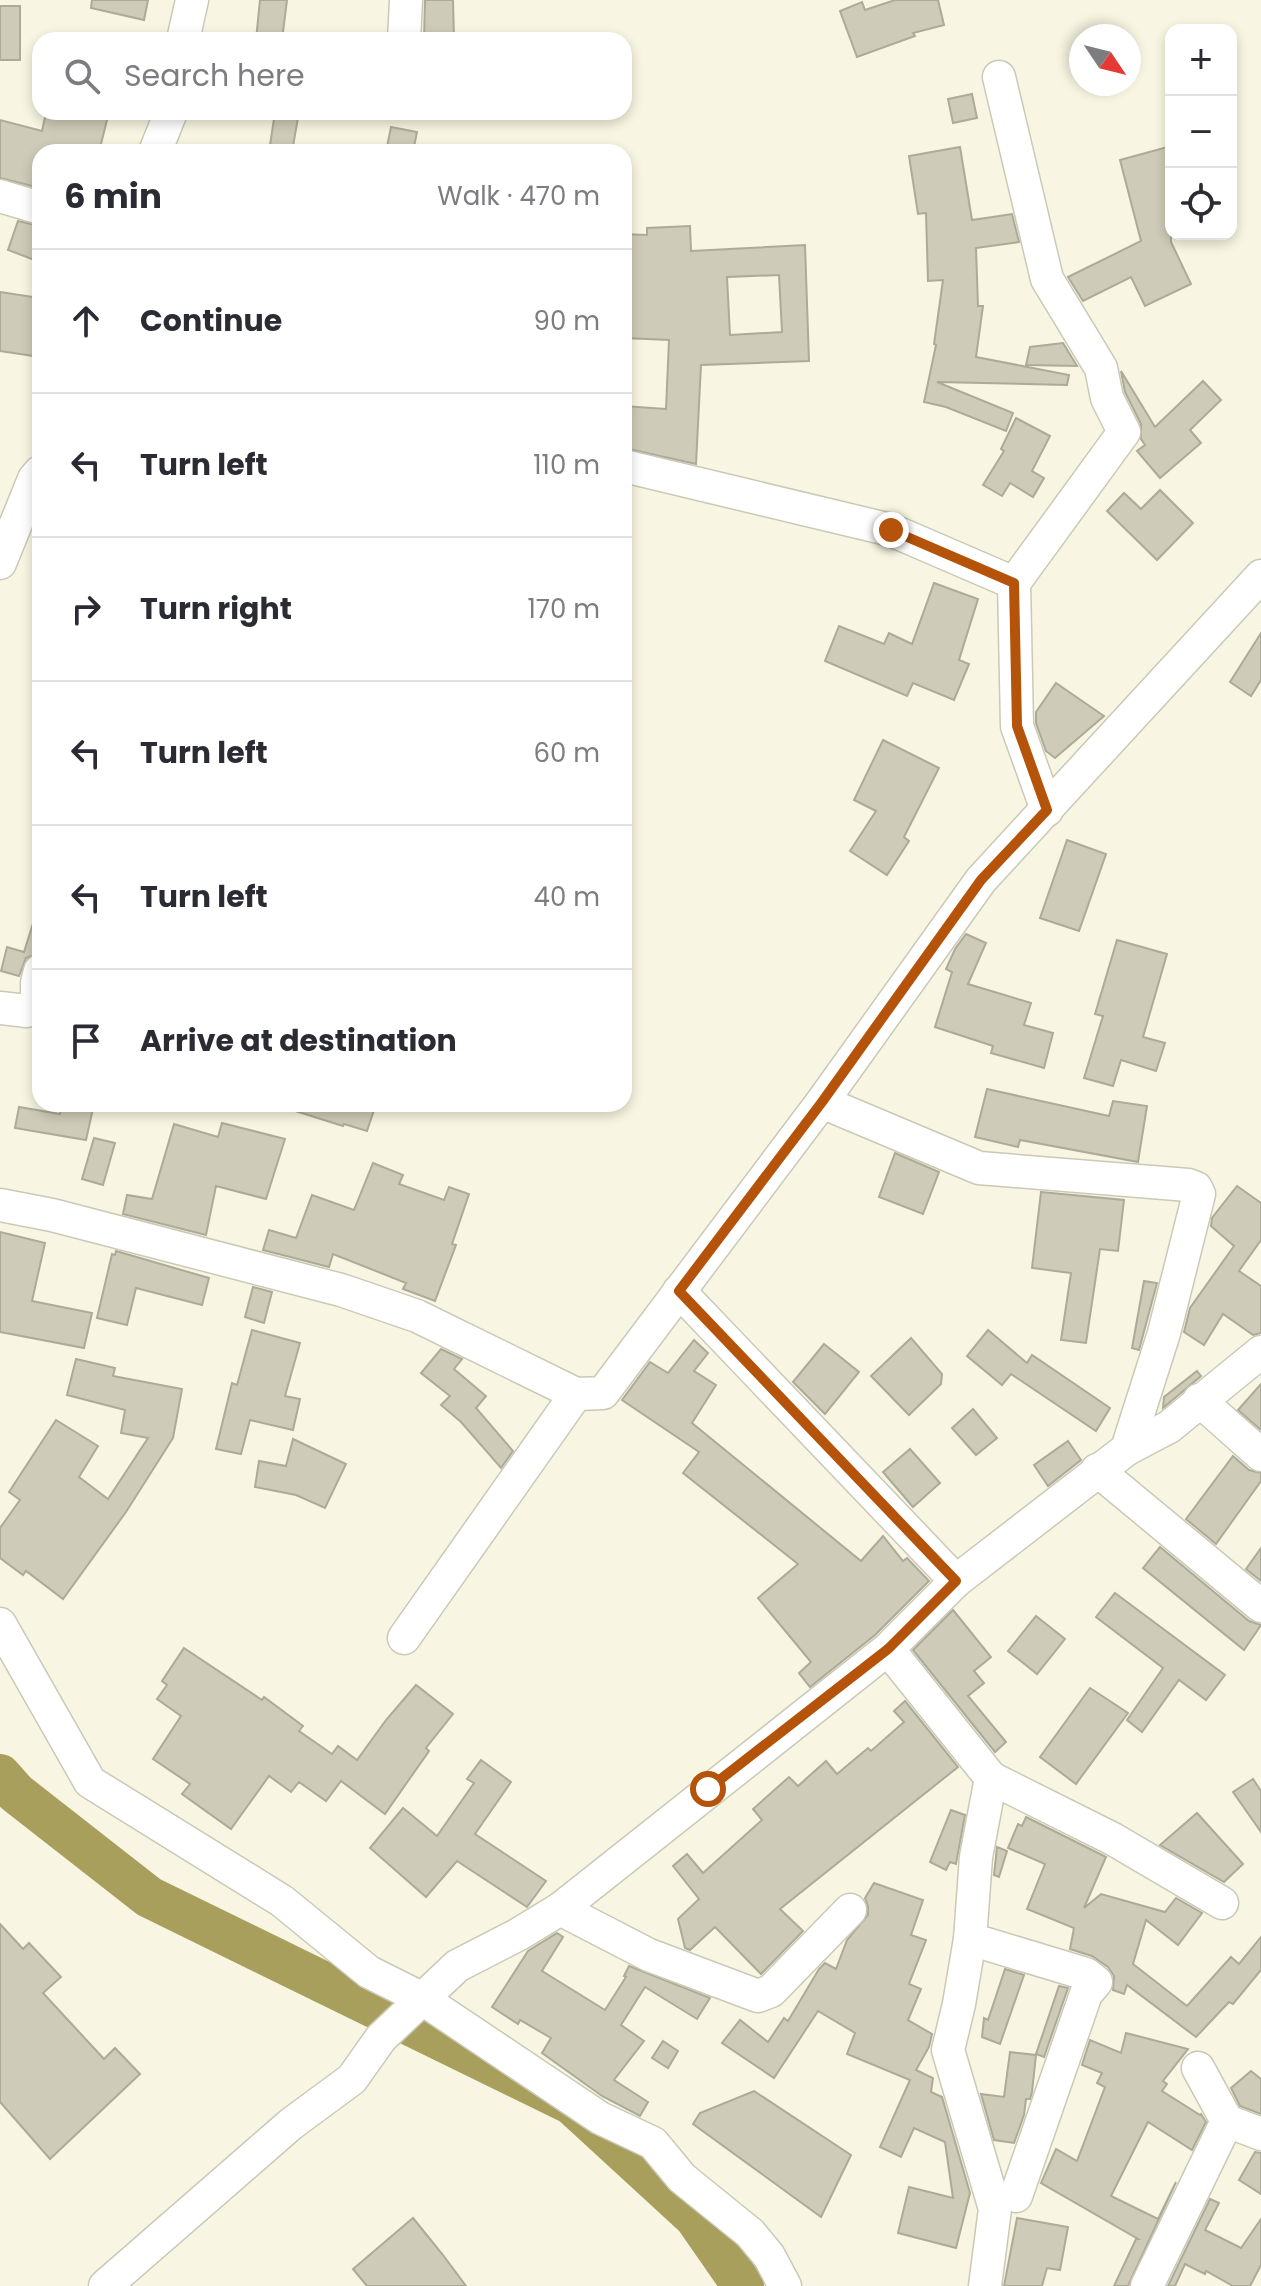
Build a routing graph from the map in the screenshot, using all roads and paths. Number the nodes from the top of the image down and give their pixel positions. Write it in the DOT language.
graph roads {
  1 [pos="192,0"];
  2 [pos="406,0"];
  3 [pos="192,32"];
  4 [pos="404,32"];
  5 [pos="999,77"];
  6 [pos="168,120"];
  7 [pos="158,144"];
  8 [pos="0,196"];
  9 [pos="32,206"];
  10 [pos="632,468"];
  11 [pos="32,484"];
  12 [pos="0,563"];
  13 [pos="1261,576"];
  14 [pos="1014,583"];
  15 [pos="1047,810"];
  16 [pos="0,1008"];
  17 [pos="32,1009"];
  18 [pos="822,1102"];
  19 [pos="0,1205"];
  20 [pos="679,1291"];
  21 [pos="1261,1352"];
  22 [pos="576,1394"];
  23 [pos="1199,1400"];
  24 [pos="1127,1449"];
  25 [pos="1261,1455"];
  26 [pos="1097,1470"];
  27 [pos="956,1581"];
  28 [pos="1261,1606"];
  29 [pos="0,1624"];
  30 [pos="404,1638"];
  31 [pos="888,1649"];
  32 [pos="991,1778"];
  33 [pos="1222,1903"];
  34 [pos="560,1909"];
  35 [pos="850,1910"];
  36 [pos="970,1939"];
  37 [pos="421,1998"];
  38 [pos="1198,2068"];
  39 [pos="1227,2121"];
  40 [pos="1261,2134"];
  41 [pos="1016,2196"];
  42 [pos="105,2286"];
  43 [pos="785,2286"];
  44 [pos="985,2286"];
  45 [pos="1147,2286"];
  1 -- 3 [label="street"];
  2 -- 4 [label="street"];
  5 -- 14 [label="street"];
  6 -- 7 [label="street"];
  8 -- 9 [label="street"];
  10 -- 14 [label="street"];
  11 -- 12 [label="street"];
  13 -- 15 [label="street"];
  14 -- 15 [label="street"];
  15 -- 18 [label="street"];
  16 -- 17 [label="street"];
  18 -- 20 [label="street"];
  18 -- 24 [label="street"];
  19 -- 22 [label="street"];
  20 -- 22 [label="street"];
  20 -- 27 [label="street"];
  21 -- 23 [label="street"];
  22 -- 30 [label="street"];
  23 -- 24 [label="street"];
  23 -- 25 [label="street"];
  24 -- 26 [label="street"];
  26 -- 27 [label="street"];
  26 -- 28 [label="street"];
  27 -- 31 [label="street"];
  29 -- 37 [label="street"];
  31 -- 32 [label="street"];
  31 -- 34 [label="street"];
  32 -- 33 [label="street"];
  32 -- 36 [label="street"];
  34 -- 35 [label="street"];
  34 -- 37 [label="street"];
  36 -- 41 [label="street"];
  36 -- 44 [label="street"];
  37 -- 42 [label="street"];
  37 -- 43 [label="street"];
  38 -- 39 [label="street"];
  39 -- 40 [label="street"];
  39 -- 45 [label="street"];
}
